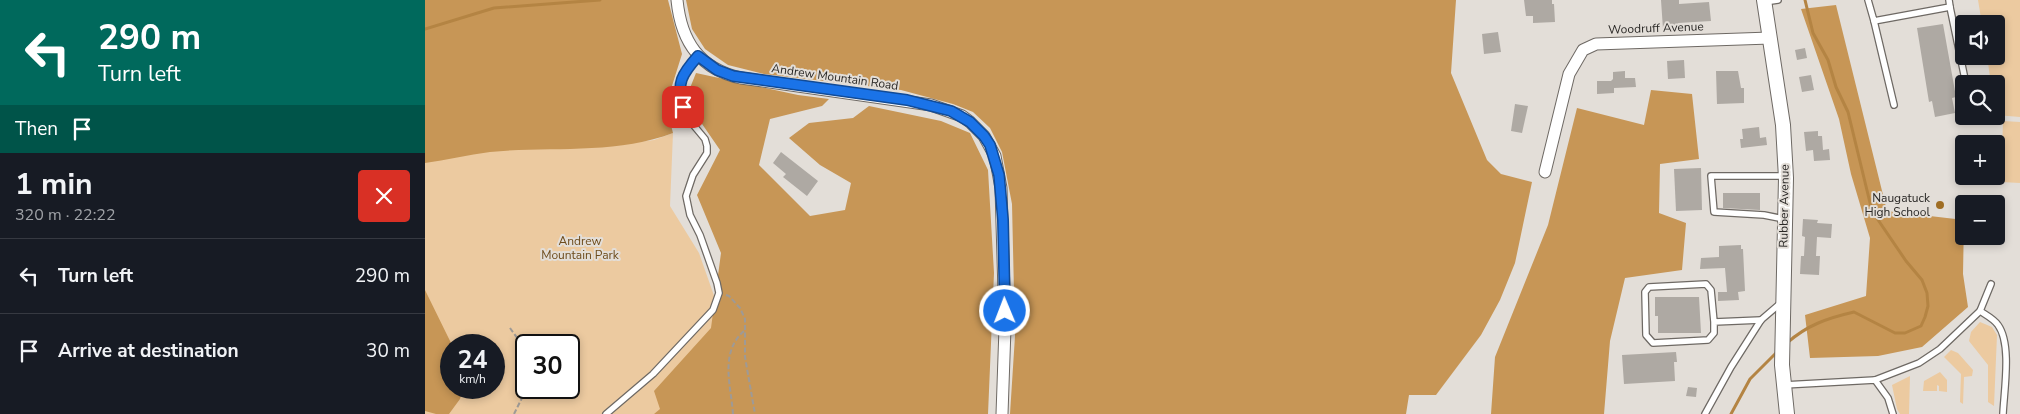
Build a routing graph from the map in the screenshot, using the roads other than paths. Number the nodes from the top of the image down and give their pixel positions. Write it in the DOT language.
graph roads {
  1 [pos="677,0"];
  2 [pos="1868,0"];
  3 [pos="1949,0"];
  4 [pos="1769,1"];
  5 [pos="1950,8"];
  6 [pos="1874,21"];
  7 [pos="1770,38"];
  8 [pos="698,56"];
  9 [pos="1964,75"];
  10 [pos="1894,105"];
  11 [pos="1545,172"];
  12 [pos="1786,176"];
  13 [pos="1784,219"];
  14 [pos="1991,284"];
  15 [pos="1784,301"];
  16 [pos="1980,311"];
  17 [pos="1761,320"];
  18 [pos="1714,322"];
  19 [pos="1875,380"];
  20 [pos="1784,385"];
  21 [pos="606,414"];
  22 [pos="1002,414"];
  23 [pos="1705,414"];
  24 [pos="1787,414"];
  25 [pos="1893,414"];
  26 [pos="2003,414"];
  1 -- 8 [label="street, Andrew Mountain Road"];
  2 -- 6 [label="lane"];
  3 -- 5 [label="lane"];
  4 -- 7 [label="street, Rubber Avenue"];
  5 -- 6 [label="lane"];
  5 -- 9 [label="lane"];
  6 -- 10 [label="lane"];
  7 -- 11 [label="street, Woodruff Avenue"];
  7 -- 12 [label="street, Rubber Avenue"];
  8 -- 21 [label="lane"];
  8 -- 22 [label="street, Andrew Mountain Road"];
  12 -- 13 [label="street, Rubber Avenue"];
  12 -- 13 [label="lane"];
  13 -- 15 [label="street, Rubber Avenue"];
  14 -- 16 [label="lane"];
  15 -- 17 [label="lane"];
  15 -- 20 [label="street, Rubber Avenue"];
  16 -- 19 [label="lane"];
  16 -- 26 [label="lane"];
  17 -- 18 [label="lane"];
  17 -- 23 [label="lane"];
  18 -- 18 [label="lane"];
  19 -- 20 [label="lane"];
  19 -- 25 [label="lane"];
  20 -- 24 [label="street, Rubber Avenue"];
}
